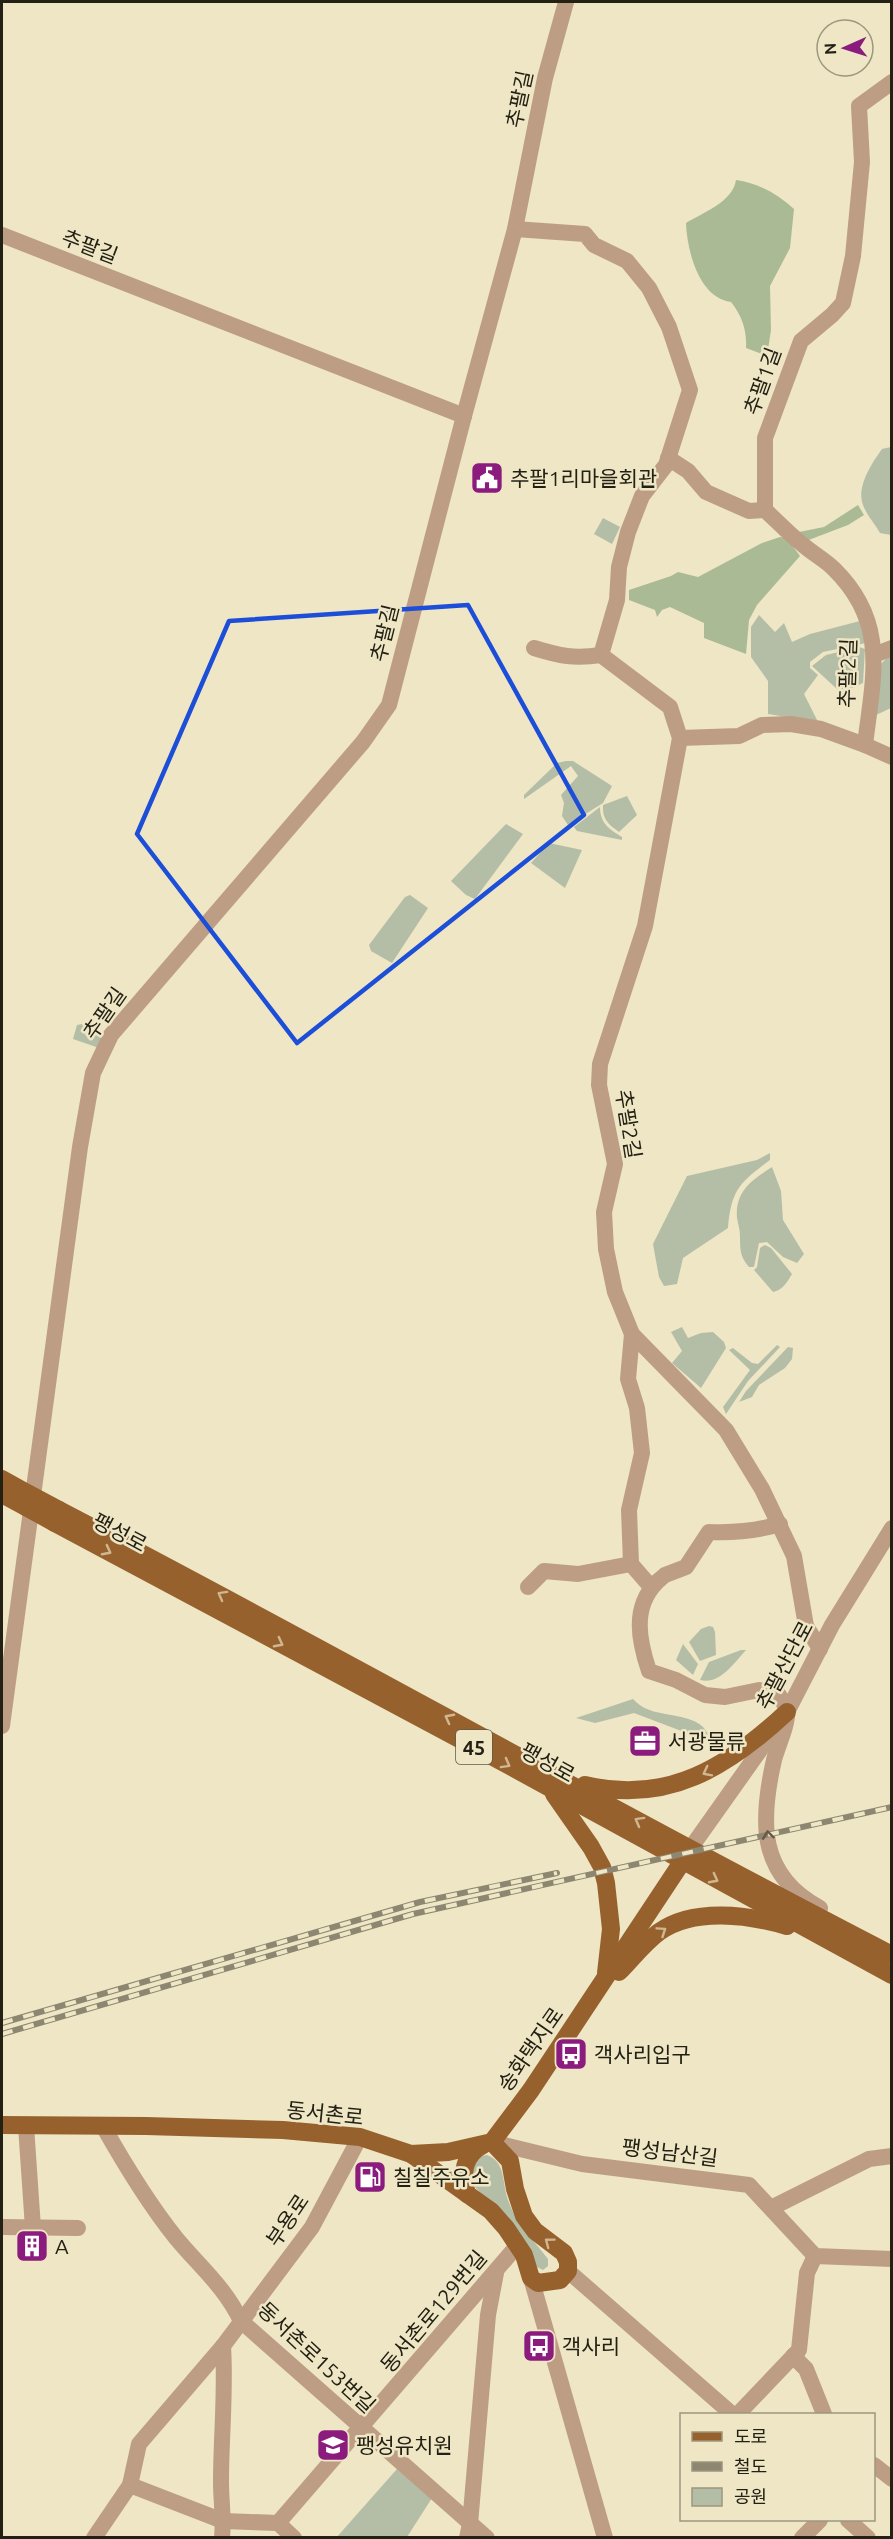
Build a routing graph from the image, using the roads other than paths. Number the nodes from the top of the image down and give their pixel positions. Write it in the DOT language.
graph roads {
  1 [pos="566,2"];
  2 [pos="891,82"];
  3 [pos="515,229"];
  4 [pos="2,235"];
  5 [pos="464,416"];
  6 [pos="668,458"];
  7 [pos="765,510"];
  8 [pos="534,648"];
  9 [pos="891,648"];
  10 [pos="601,655"];
  11 [pos="874,655"];
  12 [pos="681,738"];
  13 [pos="865,745"];
  14 [pos="891,757"];
  15 [pos="632,1334"];
  16 [pos="2,1479"];
  17 [pos="2,1494"];
  18 [pos="28,1500"];
  19 [pos="780,1524"];
  20 [pos="891,1528"];
  21 [pos="631,1564"];
  22 [pos="657,1582"];
  23 [pos="528,1587"];
  24 [pos="819,1649"];
  25 [pos="788,1712"];
  26 [pos="2,1726"];
  27 [pos="559,1785"];
  28 [pos="686,1856"];
  29 [pos="835,1935"];
  30 [pos="891,1955"];
  31 [pos="891,1975"];
  32 [pos="603,1983"];
  33 [pos="2,2126"];
  34 [pos="26,2126"];
  35 [pos="103,2126"];
  36 [pos="360,2137"];
  37 [pos="492,2142"];
  38 [pos="411,2154"];
  39 [pos="891,2156"];
  40 [pos="467,2194"];
  41 [pos="771,2208"];
  42 [pos="2,2227"];
  43 [pos="33,2228"];
  44 [pos="78,2228"];
  45 [pos="517,2246"];
  46 [pos="815,2256"];
  47 [pos="891,2259"];
  48 [pos="496,2270"];
  49 [pos="568,2271"];
  50 [pos="531,2278"];
  51 [pos="241,2321"];
  52 [pos="223,2346"];
  53 [pos="793,2356"];
  54 [pos="730,2413"];
  55 [pos="740,2413"];
  56 [pos="823,2413"];
  57 [pos="361,2429"];
  58 [pos="875,2467"];
  59 [pos="891,2479"];
  60 [pos="130,2485"];
  61 [pos="819,2521"];
  62 [pos="849,2521"];
  63 [pos="278,2523"];
  64 [pos="223,2529"];
  65 [pos="468,2531"];
  66 [pos="94,2538"];
  67 [pos="294,2538"];
  68 [pos="486,2538"];
  69 [pos="605,2538"];
  70 [pos="802,2538"];
  71 [pos="868,2538"];
  1 -- 3 [label="street, 추팔길"];
  2 -- 7 [label="street, 추팔1길"];
  3 -- 5 [label="street, 추팔길"];
  3 -- 6 [label="street"];
  4 -- 5 [label="street, 추팔길"];
  5 -- 26 [label="street, 추팔길"];
  6 -- 7 [label="street"];
  6 -- 10 [label="street"];
  7 -- 11 [label="street, 추팔2길"];
  8 -- 10 [label="street"];
  9 -- 11 [label="street"];
  10 -- 12 [label="street"];
  11 -- 13 [label="street, 추팔2길"];
  12 -- 13 [label="street"];
  12 -- 15 [label="street, 추팔2길"];
  13 -- 14 [label="street"];
  15 -- 19 [label="street, 추팔2길"];
  15 -- 21 [label="street"];
  16 -- 18 [label="main road, 45"];
  17 -- 18 [label="main road, 45"];
  18 -- 27 [label="main road, 팽성로 / 45, bridge"];
  19 -- 22 [label="street"];
  19 -- 24 [label="street, 추팔2길"];
  20 -- 24 [label="street, 추팔산단로"];
  21 -- 22 [label="street"];
  21 -- 23 [label="street"];
  22 -- 25 [label="street"];
  24 -- 25 [label="street, 추팔산단로"];
  25 -- 27 [label="main road, one-way"];
  25 -- 28 [label="street, 추팔산단로"];
  29 -- 25 [label="street, one-way"];
  27 -- 28 [label="main road, 팽성로 / 45"];
  27 -- 32 [label="main road"];
  28 -- 29 [label="main road, 팽성로 / 45"];
  28 -- 32 [label="main road, 송화택지로"];
  29 -- 30 [label="main road, 팽성로 / 45"];
  29 -- 31 [label="main road, 팽성로 / 45"];
  32 -- 29 [label="main road, one-way"];
  32 -- 37 [label="main road, 송화택지로"];
  33 -- 34 [label="main road, 동서촌로"];
  34 -- 35 [label="main road, 동서촌로"];
  34 -- 43 [label="street"];
  35 -- 36 [label="main road, 동서촌로"];
  35 -- 51 [label="street, 동서촌로153번길"];
  36 -- 38 [label="main road, 동서촌로"];
  36 -- 51 [label="street, 부용로"];
  37 -- 38 [label="main road"];
  37 -- 40 [label="main road, 송화택지로"];
  37 -- 41 [label="street, 팽성남산길"];
  49 -- 37 [label="main road, one-way"];
  38 -- 40 [label="main road, 동서촌로"];
  39 -- 41 [label="street"];
  40 -- 45 [label="main road, 동서촌로"];
  41 -- 46 [label="street, 팽성남산길"];
  42 -- 43 [label="street"];
  43 -- 44 [label="street"];
  45 -- 48 [label="street, 동서촌로129번길"];
  45 -- 50 [label="main road, 동서촌로"];
  46 -- 47 [label="street"];
  46 -- 53 [label="street"];
  48 -- 57 [label="street, 동서촌로129번길"];
  48 -- 65 [label="street"];
  49 -- 50 [label="main road"];
  49 -- 54 [label="street"];
  50 -- 69 [label="street, 동서촌로"];
  51 -- 52 [label="street, 부용로"];
  51 -- 57 [label="street, 동서촌로153번길"];
  52 -- 60 [label="street, 부용로"];
  52 -- 64 [label="street"];
  53 -- 55 [label="street"];
  53 -- 56 [label="street"];
  57 -- 63 [label="street, 동서촌로129번길"];
  57 -- 65 [label="street, 동서촌로153번길"];
  58 -- 59 [label="street"];
  60 -- 64 [label="street"];
  60 -- 66 [label="street"];
  61 -- 70 [label="street"];
  62 -- 71 [label="street"];
  63 -- 64 [label="street"];
  63 -- 67 [label="street"];
  65 -- 68 [label="street, 동서촌로153번길"];
}
